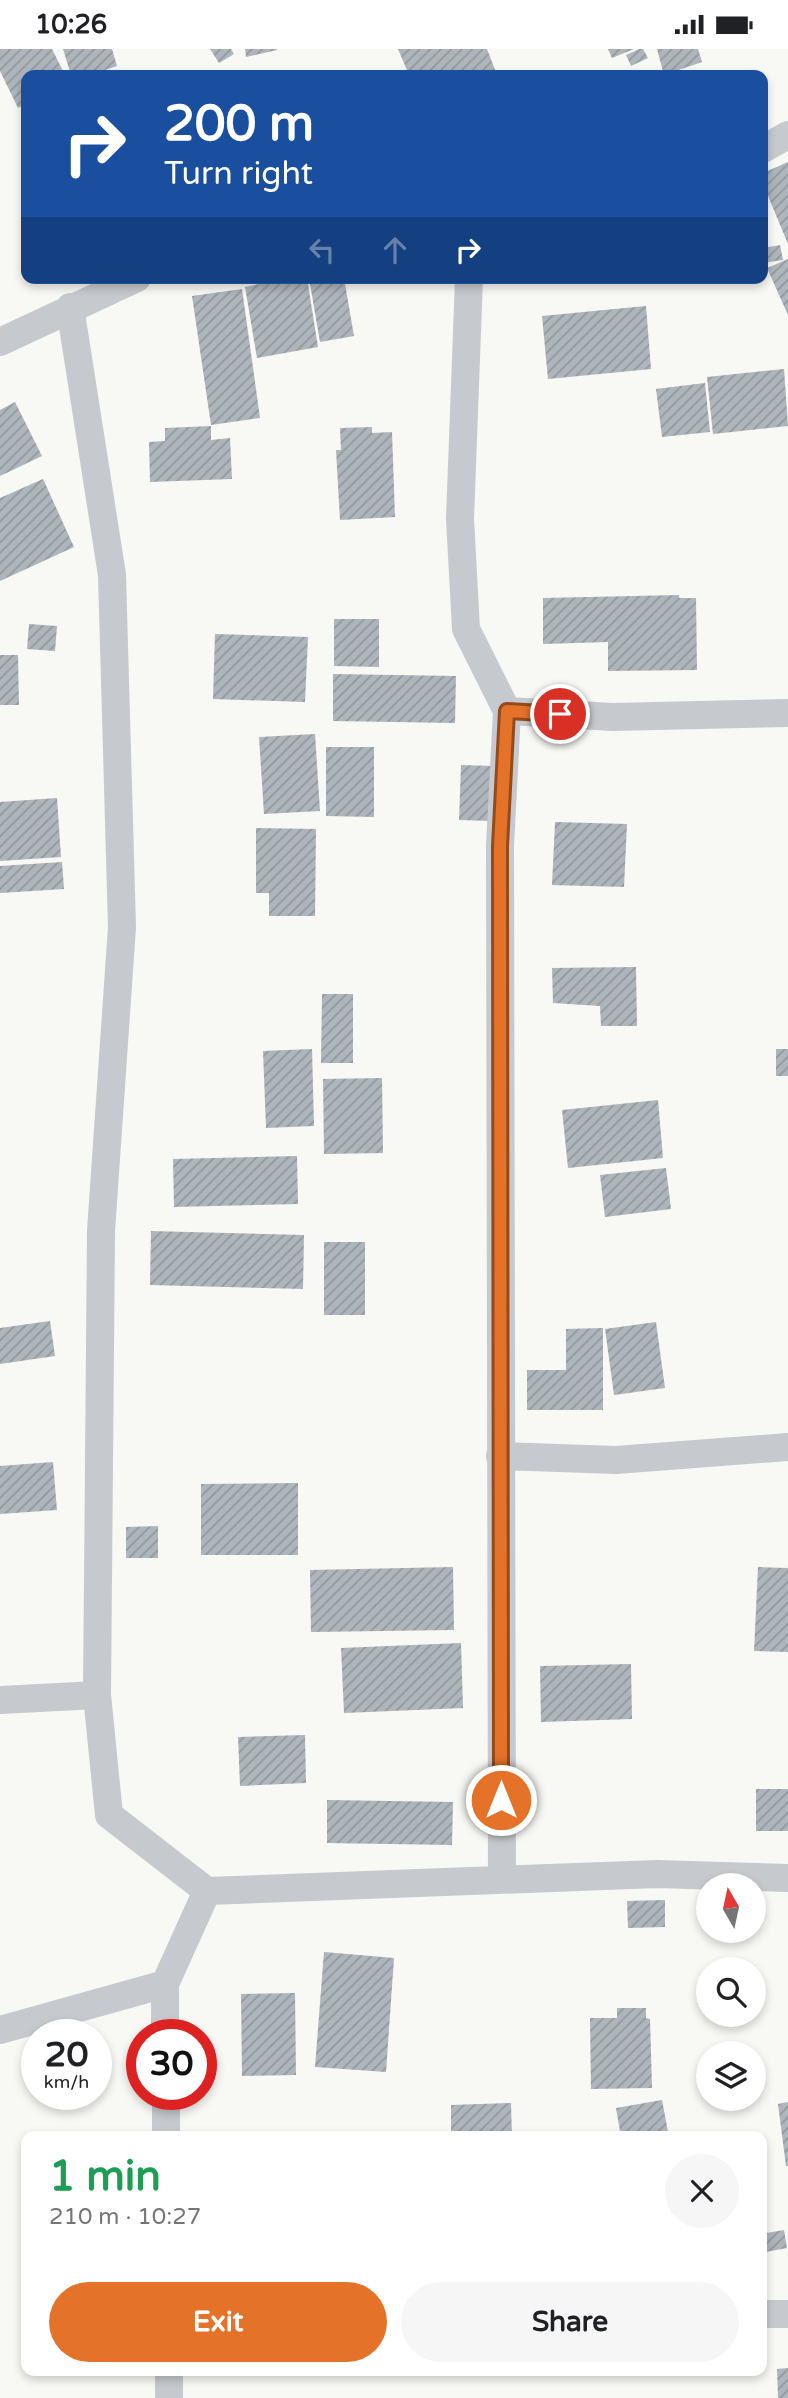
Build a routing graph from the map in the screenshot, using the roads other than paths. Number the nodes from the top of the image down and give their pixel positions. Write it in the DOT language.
graph roads {
  1 [pos="788,135"];
  2 [pos="768,146"];
  3 [pos="123,284"];
  4 [pos="468,284"];
  5 [pos="70,307"];
  6 [pos="0,342"];
  7 [pos="507,711"];
  8 [pos="788,713"];
  9 [pos="788,1447"];
  10 [pos="500,1456"];
  11 [pos="97,1695"];
  12 [pos="0,1700"];
  13 [pos="788,1878"];
  14 [pos="502,1880"];
  15 [pos="207,1891"];
  16 [pos="164,1984"];
  17 [pos="165,2019"];
  18 [pos="0,2031"];
  19 [pos="166,2110"];
  20 [pos="166,2131"];
  21 [pos="169,2376"];
  22 [pos="169,2398"];
  1 -- 2 [label="street"];
  3 -- 5 [label="street"];
  4 -- 7 [label="street"];
  5 -- 6 [label="street"];
  5 -- 11 [label="street"];
  7 -- 8 [label="street"];
  7 -- 10 [label="street"];
  9 -- 10 [label="street"];
  10 -- 14 [label="street"];
  11 -- 12 [label="street"];
  11 -- 15 [label="street"];
  13 -- 14 [label="street"];
  14 -- 15 [label="street"];
  15 -- 16 [label="street"];
  16 -- 17 [label="street"];
  16 -- 18 [label="street"];
  19 -- 20 [label="street"];
  21 -- 22 [label="street"];
}
